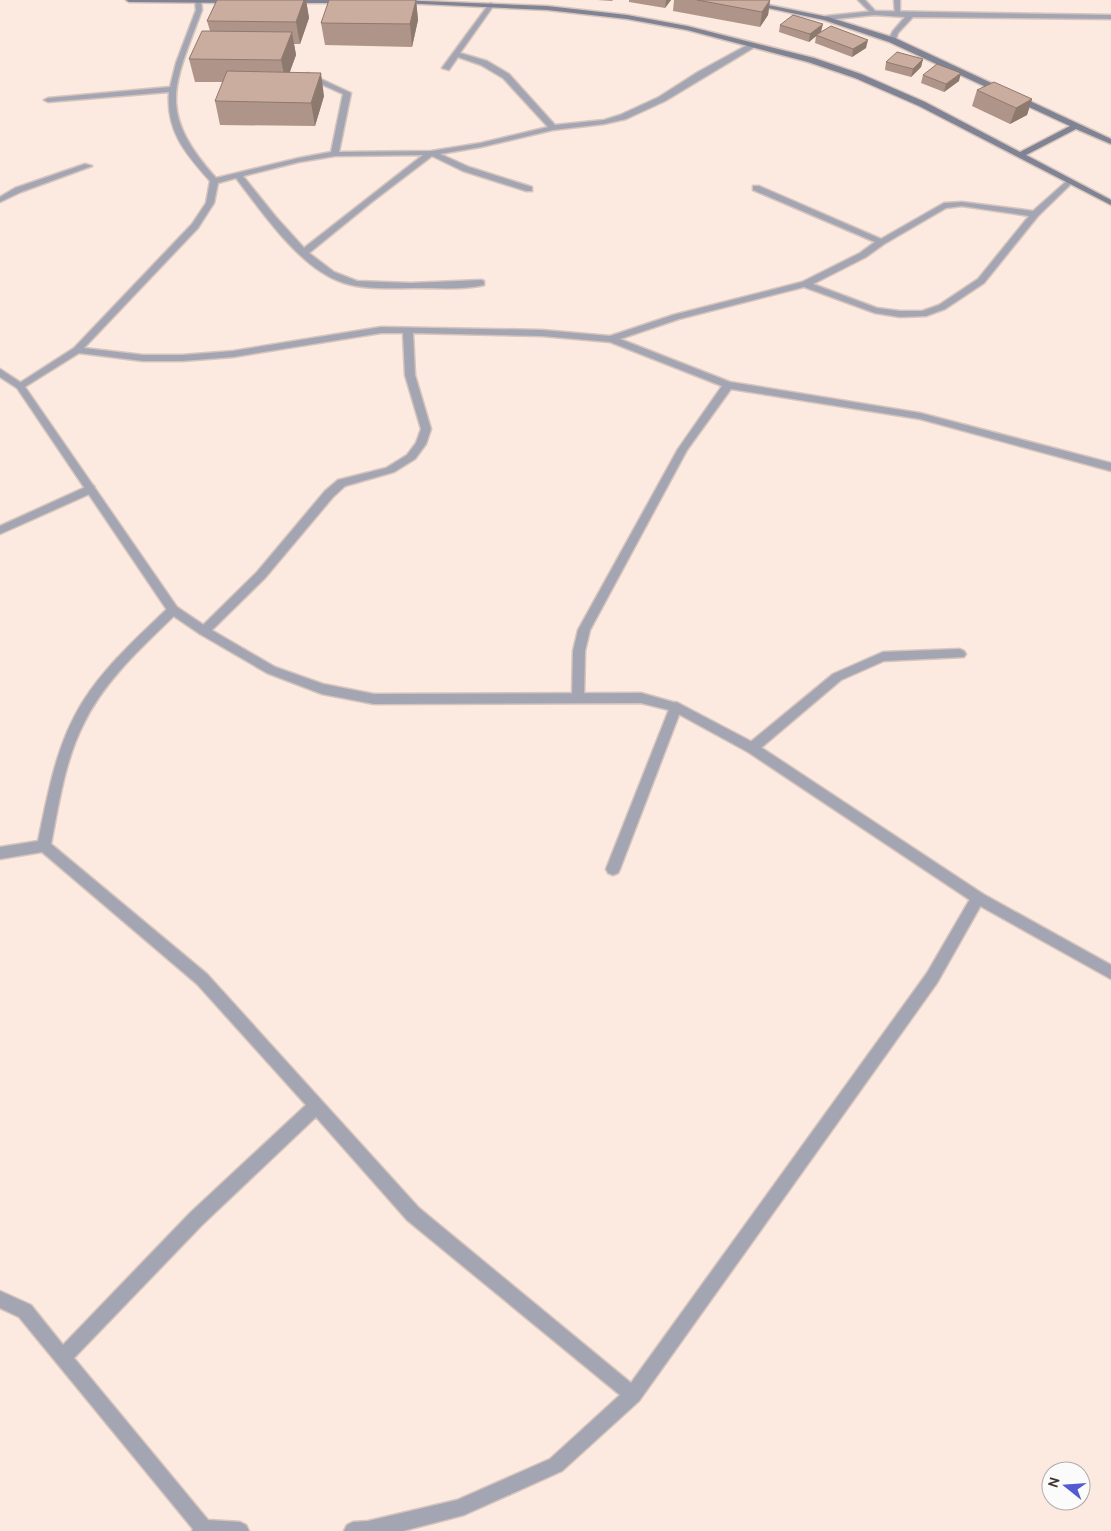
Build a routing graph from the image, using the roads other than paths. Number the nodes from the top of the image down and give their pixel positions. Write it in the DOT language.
graph roads {
  1 [pos="129,0"];
  2 [pos="198,0"];
  3 [pos="734,0"];
  4 [pos="861,0"];
  5 [pos="897,0"];
  6 [pos="247,1"];
  7 [pos="276,1"];
  8 [pos="353,1"];
  9 [pos="392,1"];
  10 [pos="491,5"];
  11 [pos="874,13"];
  12 [pos="898,14"];
  13 [pos="911,15"];
  14 [pos="1111,17"];
  15 [pos="826,18"];
  16 [pos="892,40"];
  17 [pos="754,45"];
  18 [pos="456,54"];
  19 [pos="446,68"];
  20 [pos="308,75"];
  21 [pos="172,88"];
  22 [pos="48,100"];
  23 [pos="1077,125"];
  24 [pos="553,128"];
  25 [pos="1111,142"];
  26 [pos="431,153"];
  27 [pos="334,154"];
  28 [pos="1019,156"];
  29 [pos="88,166"];
  30 [pos="238,174"];
  31 [pos="214,181"];
  32 [pos="1069,181"];
  33 [pos="756,188"];
  34 [pos="529,189"];
  35 [pos="0,200"];
  36 [pos="1111,203"];
  37 [pos="1035,214"];
  38 [pos="881,242"];
  39 [pos="304,253"];
  40 [pos="480,283"];
  41 [pos="805,284"];
  42 [pos="408,332"];
  43 [pos="611,339"];
  44 [pos="77,350"];
  45 [pos="1,374"];
  46 [pos="728,385"];
  47 [pos="20,386"];
  48 [pos="1111,467"];
  49 [pos="90,489"];
  50 [pos="0,530"];
  51 [pos="173,610"];
  52 [pos="204,631"];
  53 [pos="960,654"];
  54 [pos="578,699"];
  55 [pos="676,707"];
  56 [pos="752,748"];
  57 [pos="44,846"];
  58 [pos="0,853"];
  59 [pos="613,869"];
  60 [pos="978,898"];
  61 [pos="1111,972"];
  62 [pos="316,1106"];
  63 [pos="0,1299"];
  64 [pos="62,1357"];
  65 [pos="633,1395"];
  66 [pos="202,1530"];
  67 [pos="240,1531"];
  68 [pos="353,1531"];
  1 -- 2 [label="main road"];
  2 -- 6 [label="main road"];
  2 -- 21 [label="street"];
  3 -- 15 [label="main road"];
  4 -- 11 [label="street"];
  5 -- 12 [label="street"];
  7 -- 8 [label="main road"];
  9 -- 10 [label="main road"];
  10 -- 17 [label="main road"];
  10 -- 18 [label="street"];
  11 -- 12 [label="street"];
  11 -- 15 [label="street"];
  12 -- 13 [label="street"];
  13 -- 14 [label="street"];
  13 -- 16 [label="street"];
  15 -- 16 [label="main road"];
  16 -- 23 [label="main road"];
  17 -- 24 [label="street"];
  17 -- 28 [label="main road"];
  18 -- 19 [label="street"];
  18 -- 24 [label="street"];
  20 -- 27 [label="street"];
  21 -- 22 [label="street"];
  21 -- 31 [label="street"];
  23 -- 25 [label="main road"];
  23 -- 28 [label="main road"];
  24 -- 26 [label="street"];
  26 -- 27 [label="street"];
  26 -- 34 [label="street"];
  26 -- 39 [label="street"];
  27 -- 30 [label="street"];
  28 -- 32 [label="main road"];
  29 -- 35 [label="street"];
  30 -- 31 [label="street"];
  30 -- 39 [label="street"];
  31 -- 44 [label="street"];
  32 -- 36 [label="main road"];
  32 -- 37 [label="street"];
  33 -- 38 [label="street"];
  37 -- 38 [label="street"];
  37 -- 41 [label="street"];
  38 -- 41 [label="street"];
  39 -- 40 [label="street"];
  41 -- 43 [label="street"];
  42 -- 43 [label="street"];
  42 -- 44 [label="street"];
  42 -- 52 [label="street"];
  43 -- 46 [label="street"];
  44 -- 47 [label="street"];
  45 -- 47 [label="street"];
  46 -- 48 [label="street"];
  46 -- 54 [label="street"];
  47 -- 49 [label="street"];
  49 -- 50 [label="street"];
  49 -- 51 [label="street"];
  51 -- 52 [label="street"];
  51 -- 57 [label="street"];
  52 -- 54 [label="street"];
  53 -- 56 [label="street"];
  54 -- 55 [label="street"];
  55 -- 56 [label="street"];
  55 -- 59 [label="street"];
  56 -- 60 [label="street"];
  57 -- 58 [label="street"];
  57 -- 62 [label="street"];
  60 -- 61 [label="street"];
  60 -- 65 [label="street"];
  62 -- 64 [label="street"];
  62 -- 65 [label="street"];
  63 -- 64 [label="street"];
  64 -- 66 [label="street"];
  65 -- 68 [label="street"];
  66 -- 67 [label="street"];
}
